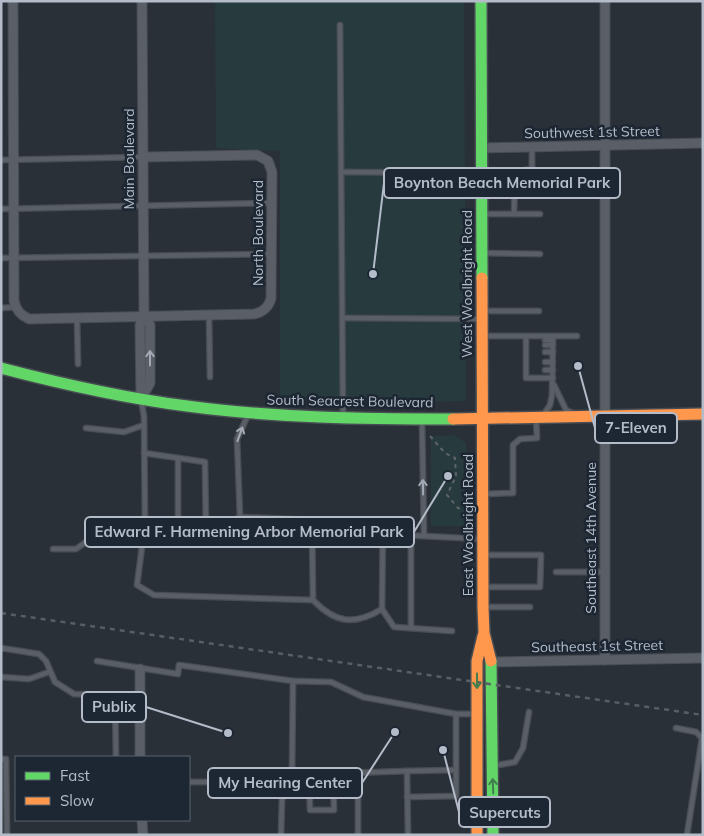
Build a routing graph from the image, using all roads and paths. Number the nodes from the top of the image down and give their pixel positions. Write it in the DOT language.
graph roads {
  1 [pos="13,1"];
  2 [pos="142,1"];
  3 [pos="481,1"];
  4 [pos="605,1"];
  5 [pos="340,24"];
  6 [pos="703,143"];
  7 [pos="604,146"];
  8 [pos="532,147"];
  9 [pos="481,148"];
  10 [pos="143,157"];
  11 [pos="1,160"];
  12 [pos="14,160"];
  13 [pos="342,172"];
  14 [pos="482,173"];
  15 [pos="482,187"];
  16 [pos="514,187"];
  17 [pos="272,203"];
  18 [pos="143,206"];
  19 [pos="14,209"];
  20 [pos="1,210"];
  21 [pos="482,214"];
  22 [pos="514,214"];
  23 [pos="540,214"];
  24 [pos="482,253"];
  25 [pos="272,254"];
  26 [pos="540,254"];
  27 [pos="143,257"];
  28 [pos="1,258"];
  29 [pos="14,258"];
  30 [pos="1,308"];
  31 [pos="16,308"];
  32 [pos="539,311"];
  33 [pos="209,315"];
  34 [pos="482,315"];
  35 [pos="144,316"];
  36 [pos="77,318"];
  37 [pos="342,318"];
  38 [pos="482,336"];
  39 [pos="577,336"];
  40 [pos="553,340"];
  41 [pos="528,341"];
  42 [pos="545,343"];
  43 [pos="545,352"];
  44 [pos="553,352"];
  45 [pos="545,362"];
  46 [pos="553,362"];
  47 [pos="78,364"];
  48 [pos="1,368"];
  49 [pos="545,370"];
  50 [pos="553,370"];
  51 [pos="210,377"];
  52 [pos="553,378"];
  53 [pos="553,384"];
  54 [pos="140,399"];
  55 [pos="249,413"];
  56 [pos="703,414"];
  57 [pos="583,416"];
  58 [pos="605,416"];
  59 [pos="482,417"];
  60 [pos="538,417"];
  61 [pos="343,418"];
  62 [pos="422,418"];
  63 [pos="144,424"];
  64 [pos="86,428"];
  65 [pos="430,436"];
  66 [pos="144,453"];
  67 [pos="178,458"];
  68 [pos="483,494"];
  69 [pos="468,511"];
  70 [pos="240,517"];
  71 [pos="312,520"];
  72 [pos="144,524"];
  73 [pos="178,526"];
  74 [pos="206,529"];
  75 [pos="383,534"];
  76 [pos="411,535"];
  77 [pos="424,536"];
  78 [pos="483,539"];
  79 [pos="53,549"];
  80 [pos="483,555"];
  81 [pos="556,572"];
  82 [pos="605,572"];
  83 [pos="483,587"];
  84 [pos="313,600"];
  85 [pos="483,607"];
  86 [pos="530,607"];
  87 [pos="382,609"];
  88 [pos="411,628"];
  89 [pos="452,631"];
  90 [pos="484,633"];
  91 [pos="1,648"];
  92 [pos="703,658"];
  93 [pos="605,660"];
  94 [pos="97,661"];
  95 [pos="491,662"];
  96 [pos="140,669"];
  97 [pos="49,672"];
  98 [pos="1,677"];
  99 [pos="293,681"];
  100 [pos="529,712"];
  101 [pos="456,714"];
  102 [pos="477,714"];
  103 [pos="676,728"];
  104 [pos="116,756"];
  105 [pos="140,756"];
  106 [pos="1,759"];
  107 [pos="492,766"];
  108 [pos="407,770"];
  109 [pos="456,770"];
  110 [pos="358,771"];
  111 [pos="333,772"];
  112 [pos="309,774"];
  113 [pos="292,775"];
  114 [pos="190,782"];
  115 [pos="4,785"];
  116 [pos="407,797"];
  117 [pos="142,821"];
  118 [pos="7,835"];
  119 [pos="143,835"];
  120 [pos="281,835"];
  121 [pos="358,835"];
  122 [pos="408,835"];
  123 [pos="477,835"];
  124 [pos="494,835"];
  125 [pos="687,835"];
  1 -- 12 [label="street"];
  2 -- 10 [label="street, Main Boulevard"];
  3 -- 9 [label="main road, West Woolbright Road"];
  4 -- 7 [label="street, Southeast 14th Avenue"];
  5 -- 13 [label="lane"];
  6 -- 7 [label="street, Southwest 1st Street"];
  7 -- 8 [label="street, Southwest 1st Street"];
  7 -- 58 [label="street, Southeast 14th Avenue"];
  8 -- 9 [label="street, Southwest 1st Street"];
  8 -- 16 [label="lane"];
  9 -- 14 [label="main road, West Woolbright Road"];
  10 -- 12 [label="lane"];
  10 -- 17 [label="street, North Boulevard"];
  10 -- 18 [label="street, Main Boulevard"];
  11 -- 12 [label="lane"];
  12 -- 19 [label="street"];
  13 -- 14 [label="lane"];
  13 -- 37 [label="lane"];
  14 -- 15 [label="main road, West Woolbright Road"];
  15 -- 16 [label="lane"];
  15 -- 21 [label="main road, West Woolbright Road"];
  16 -- 22 [label="lane"];
  17 -- 18 [label="lane"];
  17 -- 25 [label="street, North Boulevard"];
  18 -- 19 [label="lane"];
  18 -- 27 [label="street, Main Boulevard"];
  19 -- 20 [label="lane"];
  19 -- 29 [label="street"];
  21 -- 22 [label="lane"];
  21 -- 24 [label="main road, West Woolbright Road"];
  22 -- 23 [label="lane"];
  24 -- 26 [label="lane"];
  24 -- 34 [label="main road, West Woolbright Road"];
  25 -- 27 [label="lane"];
  25 -- 33 [label="street, North Boulevard"];
  27 -- 29 [label="lane"];
  27 -- 35 [label="street, Main Boulevard"];
  28 -- 29 [label="lane"];
  29 -- 31 [label="street"];
  30 -- 31 [label="lane"];
  31 -- 36 [label="street, North Boulevard"];
  32 -- 34 [label="lane"];
  33 -- 35 [label="street, North Boulevard"];
  33 -- 51 [label="lane"];
  34 -- 37 [label="lane"];
  34 -- 38 [label="main road, West Woolbright Road"];
  35 -- 36 [label="street, North Boulevard"];
  35 -- 54 [label="street, Main Boulevard"];
  36 -- 47 [label="lane"];
  37 -- 61 [label="lane"];
  38 -- 41 [label="lane"];
  38 -- 59 [label="main road, West Woolbright Road"];
  39 -- 40 [label="lane"];
  40 -- 41 [label="lane"];
  40 -- 42 [label="lane"];
  40 -- 44 [label="lane"];
  41 -- 52 [label="lane"];
  43 -- 44 [label="lane"];
  44 -- 46 [label="lane"];
  45 -- 46 [label="lane"];
  46 -- 50 [label="lane"];
  48 -- 54 [label="main road, South Seacrest Boulevard"];
  49 -- 50 [label="lane"];
  50 -- 52 [label="lane"];
  52 -- 53 [label="lane"];
  53 -- 57 [label="lane"];
  53 -- 60 [label="lane"];
  54 -- 55 [label="main road, South Seacrest Boulevard"];
  54 -- 63 [label="lane"];
  55 -- 61 [label="main road, South Seacrest Boulevard"];
  70 -- 55 [label="lane, one-way"];
  56 -- 58 [label="main road, South Seacrest Boulevard"];
  57 -- 58 [label="main road, South Seacrest Boulevard"];
  57 -- 60 [label="main road, South Seacrest Boulevard"];
  58 -- 82 [label="street, Southeast 14th Avenue"];
  59 -- 60 [label="main road, South Seacrest Boulevard"];
  59 -- 62 [label="main road, South Seacrest Boulevard"];
  59 -- 68 [label="main road, East Woolbright Road"];
  60 -- 68 [label="lane"];
  61 -- 62 [label="main road, South Seacrest Boulevard"];
  77 -- 62 [label="lane, one-way"];
  63 -- 64 [label="lane"];
  63 -- 66 [label="lane"];
  65 -- 69 [label="path"];
  66 -- 67 [label="lane"];
  66 -- 72 [label="lane"];
  67 -- 73 [label="lane"];
  67 -- 74 [label="lane"];
  68 -- 78 [label="main road, East Woolbright Road"];
  70 -- 71 [label="lane"];
  70 -- 74 [label="lane"];
  71 -- 75 [label="lane"];
  71 -- 84 [label="lane"];
  72 -- 73 [label="lane"];
  72 -- 79 [label="lane"];
  72 -- 84 [label="lane"];
  73 -- 74 [label="lane"];
  75 -- 76 [label="lane"];
  75 -- 87 [label="lane"];
  76 -- 77 [label="lane"];
  76 -- 88 [label="lane"];
  77 -- 78 [label="lane"];
  78 -- 80 [label="main road, East Woolbright Road"];
  80 -- 83 [label="main road, East Woolbright Road"];
  80 -- 83 [label="lane"];
  81 -- 82 [label="lane"];
  82 -- 93 [label="street, Southeast 14th Avenue"];
  83 -- 85 [label="main road, East Woolbright Road"];
  84 -- 87 [label="lane"];
  85 -- 86 [label="lane"];
  85 -- 90 [label="main road, East Woolbright Road"];
  87 -- 88 [label="lane"];
  88 -- 89 [label="lane"];
  90 -- 95 [label="main road, East Woolbright Road"];
  90 -- 102 [label="main road, East Woolbright Road, one-way"];
  91 -- 97 [label="lane"];
  92 -- 93 [label="street, Southeast 1st Street"];
  93 -- 95 [label="street, Southeast 1st Street"];
  94 -- 96 [label="lane"];
  95 -- 107 [label="main road, East Woolbright Road"];
  96 -- 99 [label="lane"];
  96 -- 105 [label="street"];
  97 -- 98 [label="lane"];
  97 -- 104 [label="lane"];
  99 -- 101 [label="lane"];
  99 -- 113 [label="lane"];
  100 -- 107 [label="lane"];
  101 -- 102 [label="lane"];
  101 -- 109 [label="lane"];
  102 -- 123 [label="main road, East Woolbright Road"];
  103 -- 125 [label="lane"];
  106 -- 115 [label="lane"];
  124 -- 107 [label="main road, East Woolbright Road, one-way"];
  108 -- 109 [label="lane"];
  108 -- 110 [label="lane"];
  108 -- 116 [label="lane"];
  109 -- 116 [label="lane"];
  110 -- 111 [label="lane"];
  110 -- 121 [label="lane"];
  111 -- 112 [label="lane"];
  111 -- 112 [label="lane"];
  112 -- 113 [label="lane"];
  113 -- 114 [label="lane"];
  113 -- 120 [label="lane"];
  115 -- 118 [label="lane"];
  116 -- 122 [label="lane"];
  117 -- 119 [label="street"];
}
